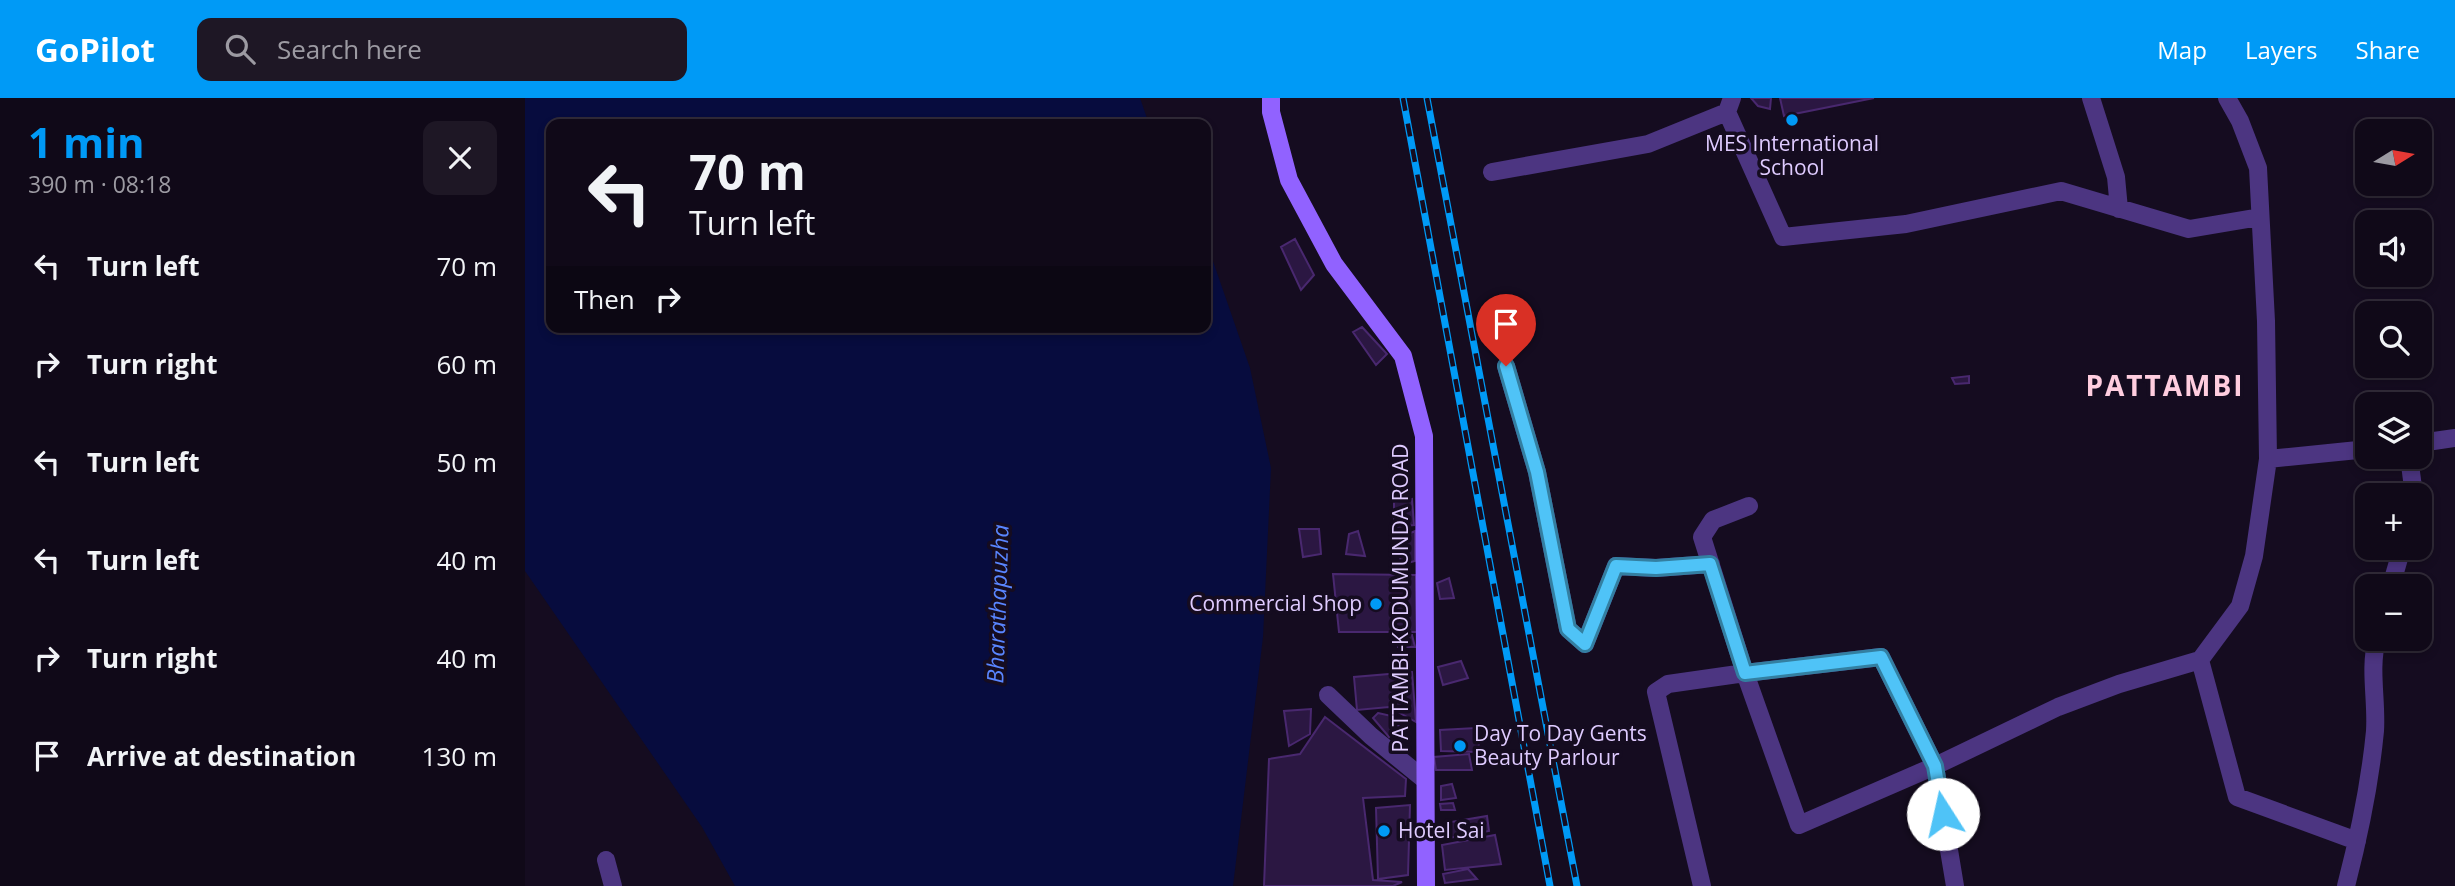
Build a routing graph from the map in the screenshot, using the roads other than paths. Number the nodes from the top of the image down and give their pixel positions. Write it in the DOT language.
graph roads {
  1 [pos="1272,98"];
  2 [pos="2091,98"];
  3 [pos="2227,98"];
  4 [pos="1730,105"];
  5 [pos="1492,172"];
  6 [pos="2119,208"];
  7 [pos="2260,217"];
  8 [pos="1506,366"];
  9 [pos="2455,438"];
  10 [pos="2432,441"];
  11 [pos="2355,450"];
  12 [pos="2268,459"];
  13 [pos="1749,506"];
  14 [pos="1710,564"];
  15 [pos="2374,651"];
  16 [pos="2200,660"];
  17 [pos="1745,673"];
  18 [pos="1328,695"];
  19 [pos="1935,766"];
  20 [pos="1425,780"];
  21 [pos="2357,841"];
  22 [pos="606,860"];
  23 [pos="613,886"];
  24 [pos="1426,886"];
  25 [pos="1702,886"];
  26 [pos="1955,886"];
  27 [pos="2346,886"];
  1 -- 20 [label="main road, PATTAMBI-KODUMUNDA ROAD"];
  2 -- 6 [label="street"];
  3 -- 7 [label="street"];
  4 -- 5 [label="street"];
  4 -- 6 [label="street"];
  6 -- 7 [label="street"];
  7 -- 12 [label="street"];
  8 -- 14 [label="street"];
  9 -- 10 [label="street"];
  11 -- 12 [label="street"];
  12 -- 16 [label="street"];
  13 -- 14 [label="street"];
  14 -- 17 [label="street"];
  15 -- 21 [label="street"];
  16 -- 19 [label="street"];
  16 -- 21 [label="street"];
  17 -- 19 [label="street"];
  17 -- 19 [label="street"];
  17 -- 25 [label="street"];
  18 -- 20 [label="street"];
  19 -- 26 [label="street"];
  20 -- 24 [label="main road, PATTAMBI-KODUMUNDA ROAD"];
  21 -- 27 [label="street"];
  22 -- 23 [label="street"];
}
